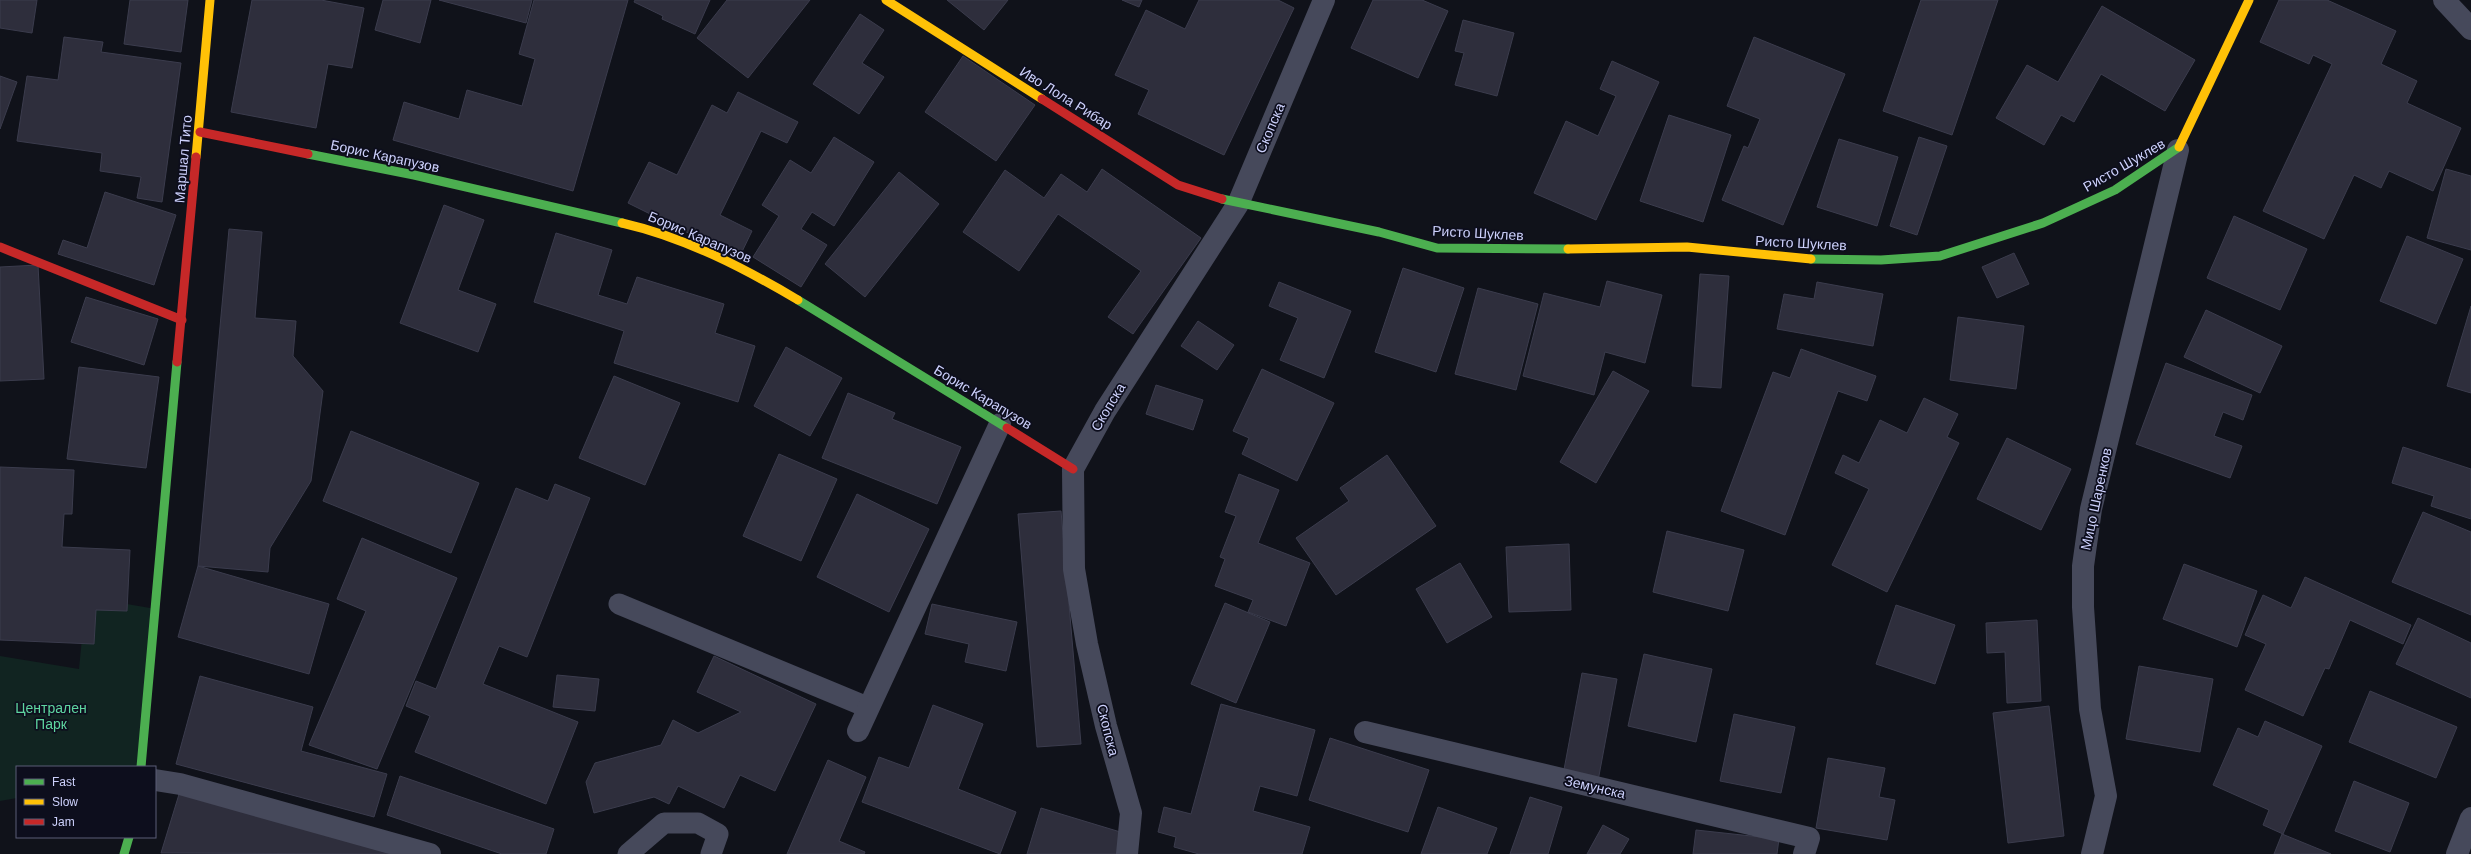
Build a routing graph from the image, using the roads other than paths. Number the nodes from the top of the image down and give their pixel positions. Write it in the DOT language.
graph roads {
  1 [pos="210,0"];
  2 [pos="886,0"];
  3 [pos="1324,0"];
  4 [pos="2249,0"];
  5 [pos="2444,0"];
  6 [pos="2471,28"];
  7 [pos="200,132"];
  8 [pos="2178,150"];
  9 [pos="1238,204"];
  10 [pos="0,247"];
  11 [pos="182,320"];
  12 [pos="1000,424"];
  13 [pos="1073,469"];
  14 [pos="619,604"];
  15 [pos="867,707"];
  16 [pos="858,731"];
  17 [pos="1365,732"];
  18 [pos="141,766"];
  19 [pos="156,780"];
  20 [pos="2471,818"];
  21 [pos="129,838"];
  22 [pos="124,854"];
  23 [pos="430,854"];
  24 [pos="628,854"];
  25 [pos="711,854"];
  26 [pos="1127,854"];
  27 [pos="1804,854"];
  28 [pos="2092,854"];
  29 [pos="2457,854"];
  1 -- 7 [label="street, Маршал Тито"];
  2 -- 9 [label="street, Иво Лола Рибар"];
  3 -- 9 [label="street, Скопска"];
  4 -- 8 [label="street, Ристо Шуклев"];
  5 -- 6 [label="street"];
  7 -- 11 [label="street, Маршал Тито"];
  7 -- 12 [label="street, Борис Карапузов"];
  8 -- 9 [label="street, Ристо Шуклев"];
  8 -- 28 [label="street, Мицо Шаренков"];
  9 -- 13 [label="street, Скопска"];
  10 -- 11 [label="street"];
  11 -- 18 [label="street, Маршал Тито"];
  12 -- 13 [label="street, Борис Карапузов"];
  12 -- 15 [label="street"];
  13 -- 26 [label="street, Скопска"];
  14 -- 15 [label="lane"];
  15 -- 16 [label="street"];
  17 -- 27 [label="street, Земунска"];
  19 -- 23 [label="street"];
  20 -- 29 [label="street"];
  21 -- 22 [label="street"];
  24 -- 25 [label="lane"];
}
